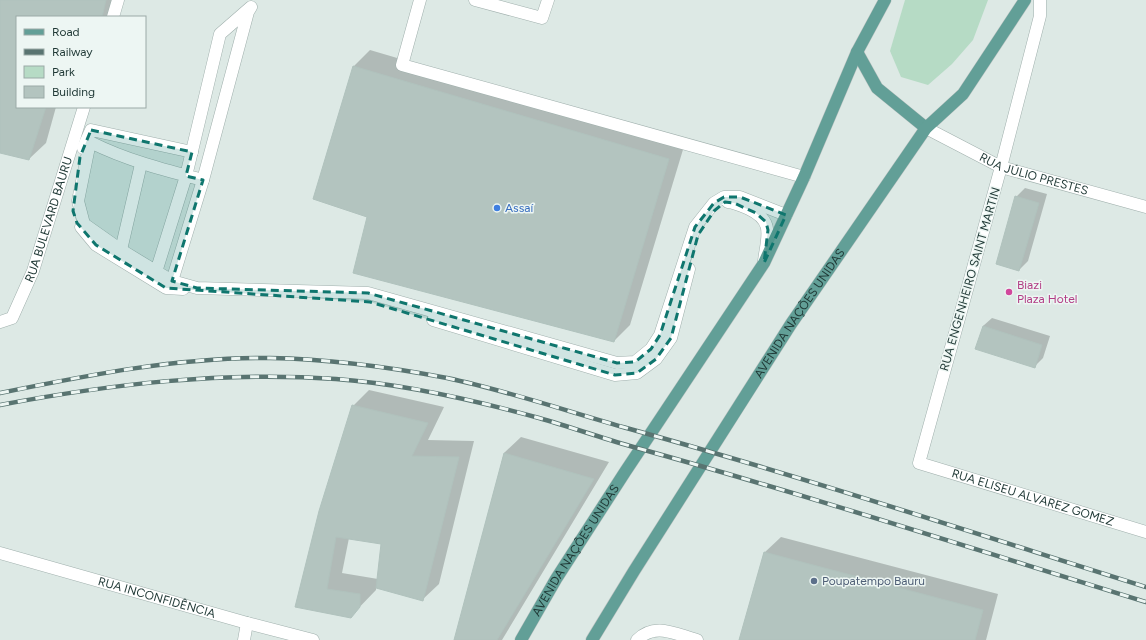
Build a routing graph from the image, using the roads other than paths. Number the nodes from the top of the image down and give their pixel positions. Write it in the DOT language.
graph roads {
  1 [pos="118,0"];
  2 [pos="420,0"];
  3 [pos="476,0"];
  4 [pos="548,0"];
  5 [pos="885,0"];
  6 [pos="1025,0"];
  7 [pos="1040,0"];
  8 [pos="113,16"];
  9 [pos="857,52"];
  10 [pos="84,108"];
  11 [pos="926,128"];
  12 [pos="192,152"];
  13 [pos="140,164"];
  14 [pos="1001,167"];
  15 [pos="186,176"];
  16 [pos="804,177"];
  17 [pos="203,180"];
  18 [pos="1146,207"];
  19 [pos="786,215"];
  20 [pos="121,250"];
  21 [pos="764,264"];
  22 [pos="156,272"];
  23 [pos="172,281"];
  24 [pos="0,322"];
  25 [pos="919,463"];
  26 [pos="1146,532"];
  27 [pos="0,553"];
  28 [pos="247,623"];
  29 [pos="244,640"];
  30 [pos="313,640"];
  31 [pos="521,640"];
  32 [pos="592,640"];
  33 [pos="638,640"];
  34 [pos="697,640"];
  1 -- 8 [label="street"];
  2 -- 16 [label="street"];
  3 -- 4 [label="street"];
  5 -- 9 [label="main road, AVENIDA NAÇÕES UNIDAS"];
  6 -- 11 [label="main road, AVENIDA NAÇÕES UNIDAS"];
  7 -- 14 [label="street, RUA ENGENHEIRO SAINT MARTIN"];
  9 -- 11 [label="main road"];
  9 -- 16 [label="main road, AVENIDA NAÇÕES UNIDAS"];
  10 -- 24 [label="street, RUA BULEVARD BAURU"];
  11 -- 14 [label="street, RUA JÚLIO PRESTES"];
  11 -- 32 [label="main road, AVENIDA NAÇÕES UNIDAS"];
  12 -- 15 [label="street"];
  12 -- 17 [label="street"];
  12 -- 21 [label="street"];
  13 -- 15 [label="street"];
  13 -- 20 [label="street"];
  13 -- 20 [label="street"];
  14 -- 18 [label="street, RUA JÚLIO PRESTES"];
  14 -- 25 [label="street, RUA ENGENHEIRO SAINT MARTIN"];
  15 -- 17 [label="street"];
  15 -- 22 [label="street"];
  16 -- 19 [label="main road, AVENIDA NAÇÕES UNIDAS"];
  17 -- 23 [label="street"];
  19 -- 21 [label="main road, AVENIDA NAÇÕES UNIDAS"];
  19 -- 23 [label="street"];
  20 -- 22 [label="street"];
  21 -- 31 [label="main road, AVENIDA NAÇÕES UNIDAS"];
  22 -- 23 [label="street"];
  25 -- 26 [label="street, RUA ELISEU ALVAREZ GOMEZ"];
  27 -- 28 [label="street, RUA INCONFIDÊNCIA"];
  28 -- 29 [label="street"];
  28 -- 30 [label="street, RUA INCONFIDÊNCIA"];
  33 -- 34 [label="street"];
}
